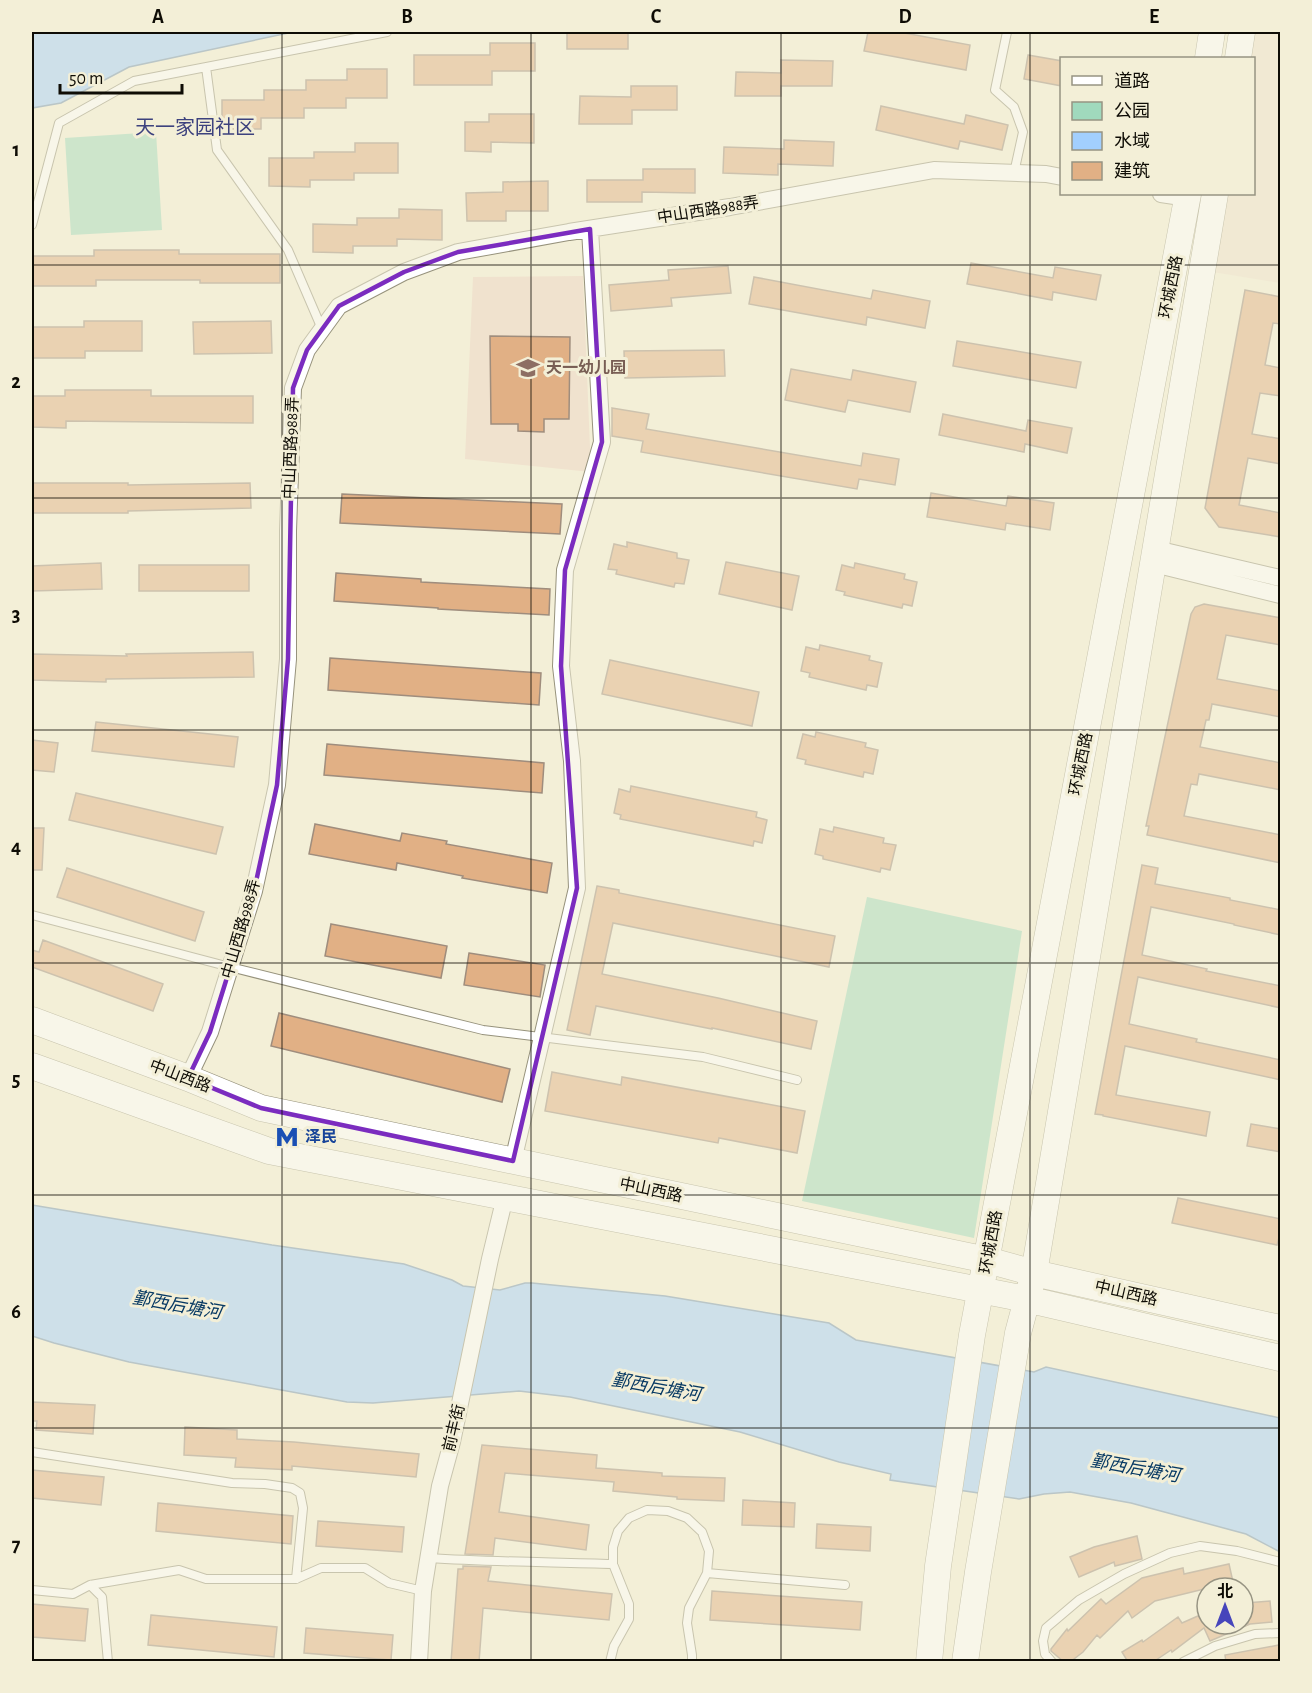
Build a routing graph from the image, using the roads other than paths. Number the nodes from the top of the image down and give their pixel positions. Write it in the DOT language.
graph roads {
  1 [pos="387,32"];
  2 [pos="1007,32"];
  3 [pos="1212,32"];
  4 [pos="1242,32"];
  5 [pos="1208,57"];
  6 [pos="1238,57"];
  7 [pos="206,67"];
  8 [pos="1014,173"];
  9 [pos="1060,177"];
  10 [pos="1215,195"];
  11 [pos="1188,196"];
  12 [pos="32,225"];
  13 [pos="590,229"];
  14 [pos="322,329"];
  15 [pos="1155,556"];
  16 [pos="1281,578"];
  17 [pos="1281,595"];
  18 [pos="32,915"];
  19 [pos="230,967"];
  20 [pos="32,1020"];
  21 [pos="543,1036"];
  22 [pos="32,1066"];
  23 [pos="188,1078"];
  24 [pos="797,1080"];
  25 [pos="513,1161"];
  26 [pos="505,1197"];
  27 [pos="987,1260"];
  28 [pos="1034,1273"];
  29 [pos="982,1292"];
  30 [pos="1026,1299"];
  31 [pos="1281,1328"];
  32 [pos="1281,1358"];
  33 [pos="32,1452"];
  34 [pos="429,1558"];
  35 [pos="1281,1562"];
  36 [pos="613,1564"];
  37 [pos="707,1573"];
  38 [pos="296,1579"];
  39 [pos="90,1585"];
  40 [pos="845,1585"];
  41 [pos="32,1590"];
  42 [pos="423,1591"];
  43 [pos="1281,1633"];
  44 [pos="108,1662"];
  45 [pos="418,1662"];
  46 [pos="610,1662"];
  47 [pos="692,1662"];
  48 [pos="929,1662"];
  49 [pos="964,1662"];
  50 [pos="1052,1662"];
  51 [pos="1183,1662"];
  1 -- 7 [label="lane"];
  2 -- 8 [label="lane"];
  3 -- 5 [label="main road"];
  4 -- 6 [label="main road"];
  7 -- 12 [label="lane"];
  7 -- 14 [label="lane"];
  8 -- 9 [label="street, 中山西路988弄"];
  8 -- 13 [label="street, 中山西路988弄"];
  10 -- 15 [label="main road, 环城西路"];
  11 -- 27 [label="main road, 环城西路"];
  13 -- 14 [label="street, 中山西路988弄"];
  13 -- 21 [label="street"];
  14 -- 19 [label="street, 中山西路988弄"];
  15 -- 16 [label="street"];
  15 -- 17 [label="street"];
  15 -- 28 [label="main road, 环城西路"];
  18 -- 19 [label="lane"];
  19 -- 21 [label="lane"];
  19 -- 23 [label="street, 中山西路988弄"];
  20 -- 23 [label="main road, 中山西路"];
  21 -- 24 [label="lane"];
  21 -- 25 [label="street"];
  22 -- 26 [label="main road, 中山西路"];
  23 -- 25 [label="main road, 中山西路"];
  25 -- 27 [label="main road, 中山西路"];
  26 -- 29 [label="main road, 中山西路"];
  26 -- 34 [label="street, 前丰街"];
  27 -- 28 [label="main road, 中山西路"];
  27 -- 29 [label="main road, 环城西路"];
  28 -- 30 [label="main road, 环城西路"];
  28 -- 31 [label="main road, 中山西路"];
  29 -- 30 [label="main road, 中山西路"];
  29 -- 48 [label="main road, 环城西路"];
  30 -- 32 [label="main road, 中山西路"];
  30 -- 49 [label="main road, 环城西路"];
  33 -- 38 [label="lane"];
  34 -- 36 [label="lane"];
  34 -- 42 [label="street, 前丰街"];
  35 -- 50 [label="lane"];
  36 -- 37 [label="lane"];
  36 -- 46 [label="lane"];
  37 -- 40 [label="lane"];
  37 -- 47 [label="lane"];
  38 -- 39 [label="lane"];
  38 -- 42 [label="lane"];
  39 -- 41 [label="lane"];
  39 -- 44 [label="lane"];
  42 -- 45 [label="street, 前丰街"];
  43 -- 51 [label="lane"];
}
